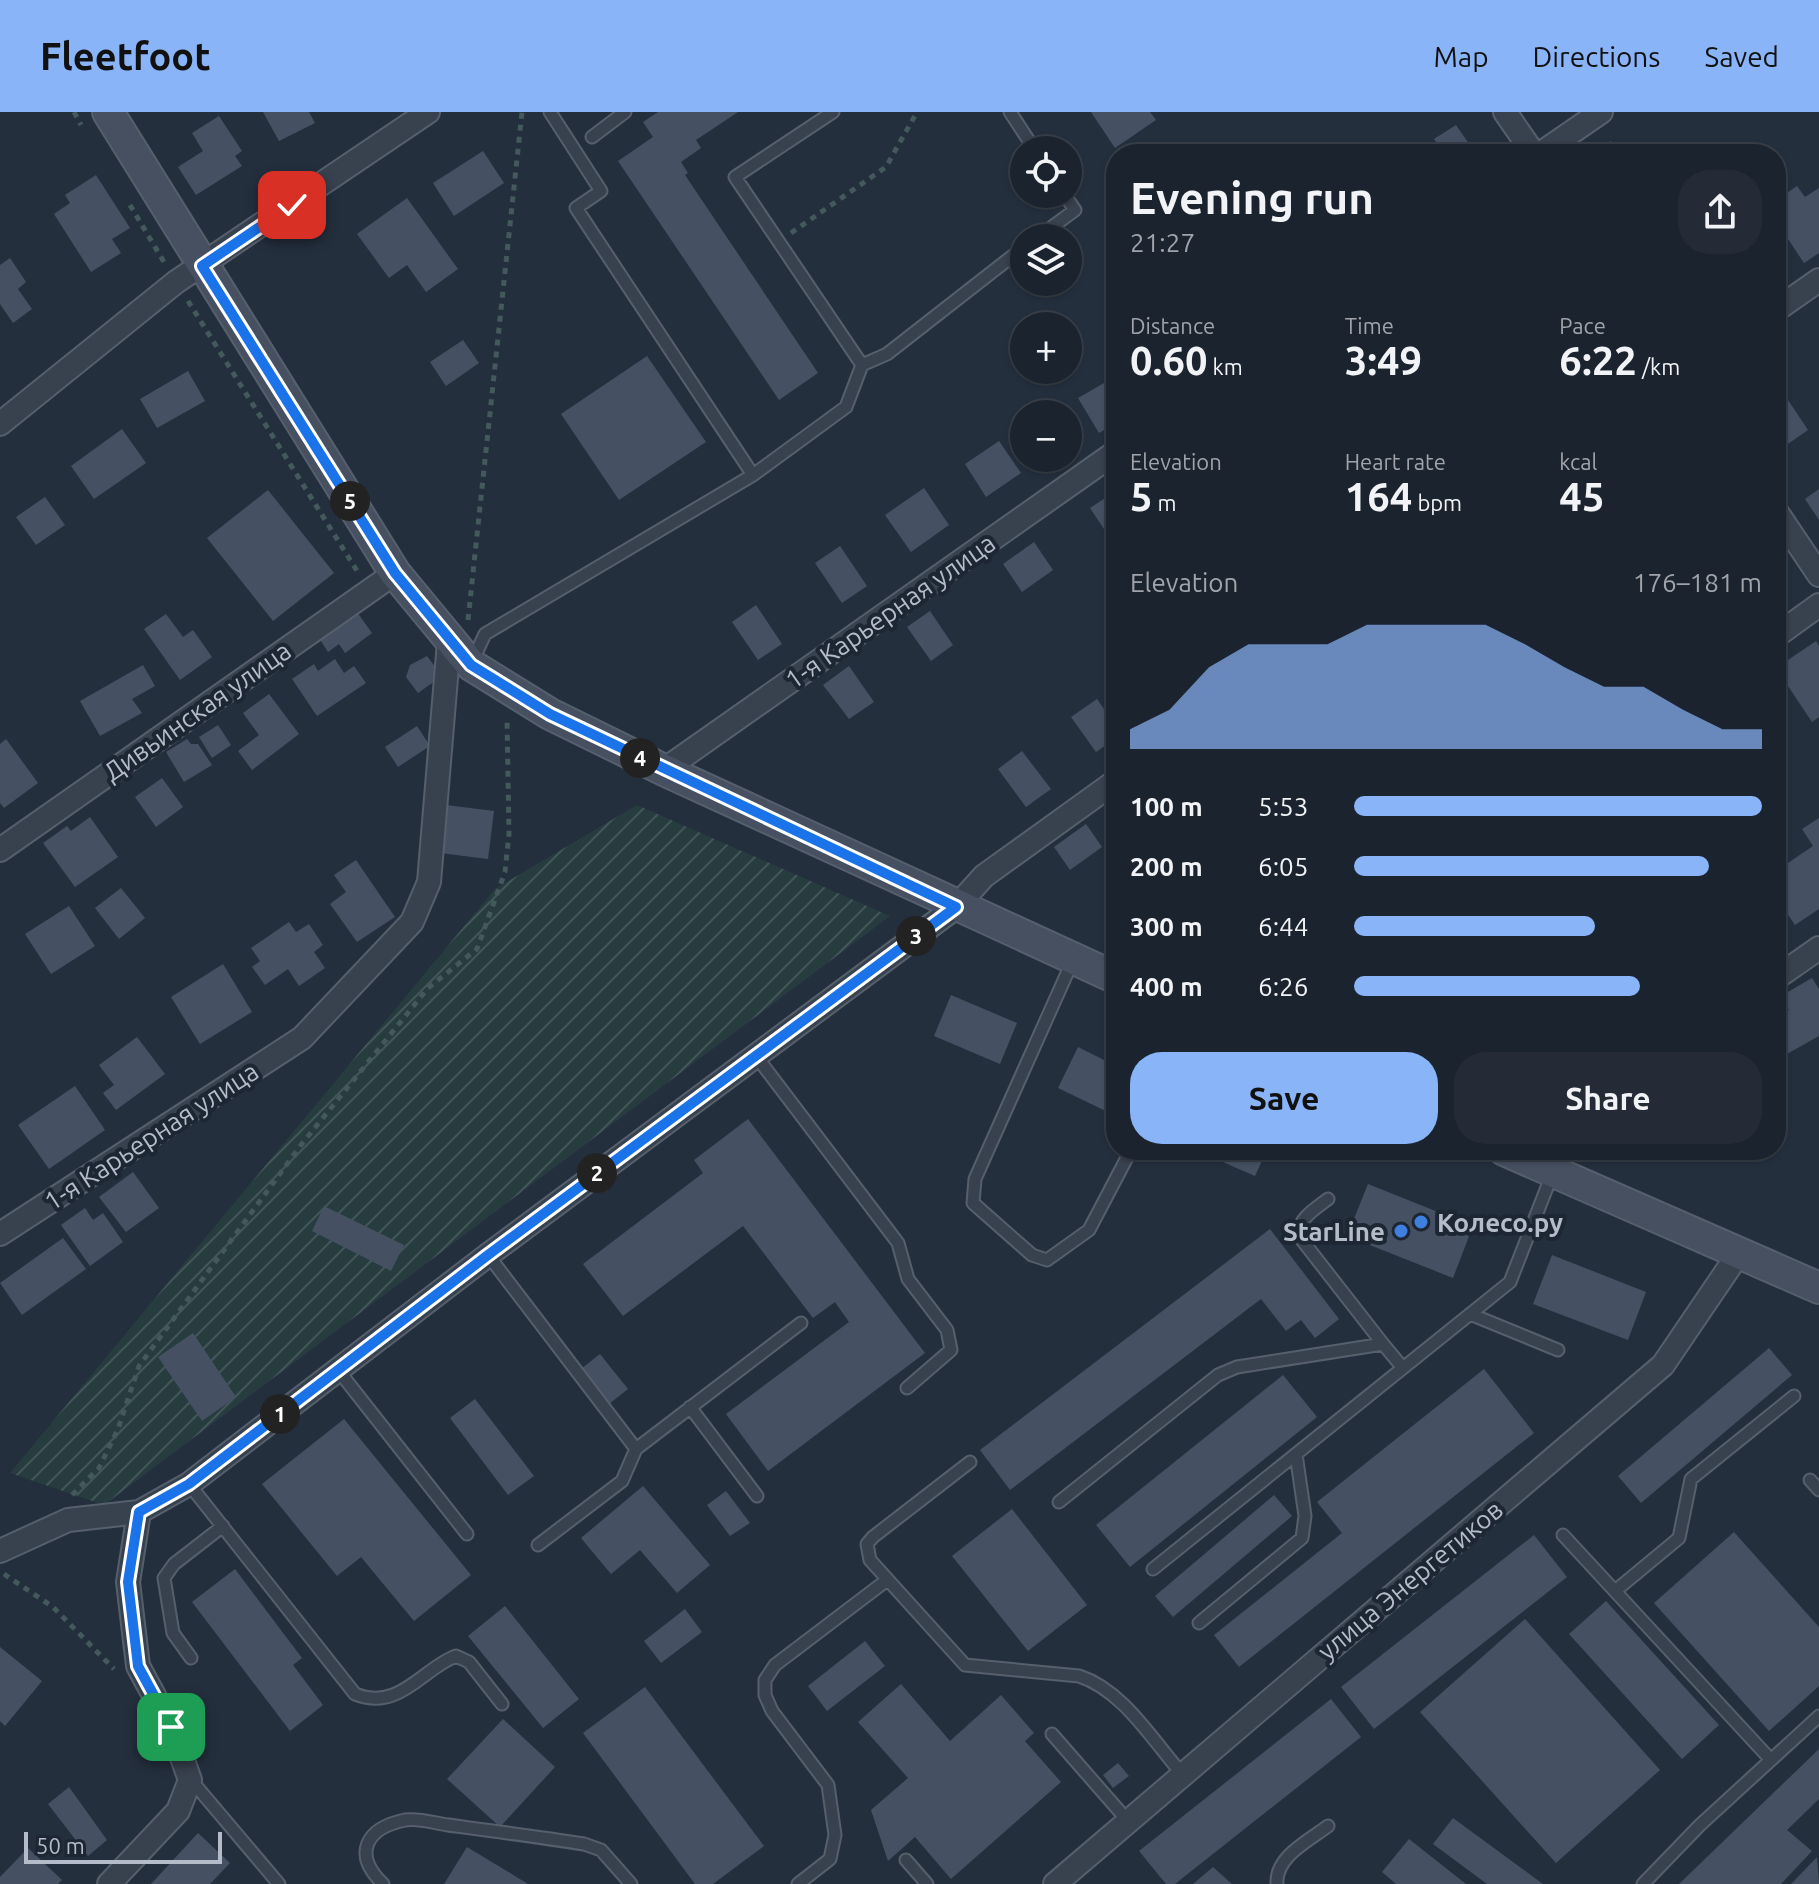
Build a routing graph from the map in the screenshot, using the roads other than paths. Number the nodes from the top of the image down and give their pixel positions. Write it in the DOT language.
graph roads {
  1 [pos="108,112"];
  2 [pos="428,112"];
  3 [pos="550,112"];
  4 [pos="625,112"];
  5 [pos="833,112"];
  6 [pos="1010,112"];
  7 [pos="1505,112"];
  8 [pos="1601,112"];
  9 [pos="1026,136"];
  10 [pos="592,137"];
  11 [pos="1529,144"];
  12 [pos="1552,144"];
  13 [pos="1074,208"];
  14 [pos="1056,224"];
  15 [pos="1010,258"];
  16 [pos="202,266"];
  17 [pos="1819,280"];
  18 [pos="1786,303"];
  19 [pos="862,365"];
  20 [pos="0,424"];
  21 [pos="1106,459"];
  22 [pos="753,475"];
  23 [pos="1786,526"];
  24 [pos="395,573"];
  25 [pos="1819,575"];
  26 [pos="1819,605"];
  27 [pos="1786,629"];
  28 [pos="458,632"];
  29 [pos="471,665"];
  30 [pos="664,770"];
  31 [pos="1106,788"];
  32 [pos="0,850"];
  33 [pos="956,907"];
  34 [pos="1819,948"];
  35 [pos="1074,959"];
  36 [pos="1786,971"];
  37 [pos="1106,973"];
  38 [pos="756,1056"];
  39 [pos="1126,1160"];
  40 [pos="1527,1160"];
  41 [pos="1553,1171"];
  42 [pos="1328,1199"];
  43 [pos="0,1234"];
  44 [pos="1739,1253"];
  45 [pos="488,1255"];
  46 [pos="1819,1288"];
  47 [pos="1470,1314"];
  48 [pos="801,1323"];
  49 [pos="1383,1344"];
  50 [pos="1558,1350"];
  51 [pos="1403,1368"];
  52 [pos="338,1370"];
  53 [pos="907,1388"];
  54 [pos="1794,1396"];
  55 [pos="690,1407"];
  56 [pos="636,1449"];
  57 [pos="1296,1454"];
  58 [pos="970,1462"];
  59 [pos="1810,1480"];
  60 [pos="189,1484"];
  61 [pos="1819,1490"];
  62 [pos="757,1496"];
  63 [pos="1059,1502"];
  64 [pos="139,1512"];
  65 [pos="223,1526"];
  66 [pos="467,1534"];
  67 [pos="1563,1535"];
  68 [pos="538,1545"];
  69 [pos="0,1551"];
  70 [pos="1153,1569"];
  71 [pos="887,1580"];
  72 [pos="1615,1591"];
  73 [pos="1199,1623"];
  74 [pos="191,1658"];
  75 [pos="502,1704"];
  76 [pos="1819,1716"];
  77 [pos="1052,1734"];
  78 [pos="1771,1760"];
  79 [pos="1183,1775"];
  80 [pos="190,1780"];
  81 [pos="1128,1821"];
  82 [pos="1328,1826"];
  83 [pos="906,1860"];
  84 [pos="109,1884"];
  85 [pos="279,1884"];
  86 [pos="383,1884"];
  87 [pos="631,1884"];
  88 [pos="798,1884"];
  89 [pos="927,1884"];
  90 [pos="1055,1884"];
  91 [pos="1277,1884"];
  92 [pos="1643,1884"];
  1 -- 16 [label="main road"];
  2 -- 16 [label="street"];
  3 -- 22 [label="lane"];
  4 -- 10 [label="lane"];
  5 -- 19 [label="lane"];
  6 -- 9 [label="lane"];
  7 -- 11 [label="street"];
  8 -- 12 [label="street"];
  13 -- 14 [label="lane"];
  15 -- 19 [label="lane"];
  16 -- 20 [label="street"];
  16 -- 24 [label="main road"];
  17 -- 18 [label="street"];
  19 -- 22 [label="lane"];
  21 -- 30 [label="street, 1-я Карьерная улица"];
  22 -- 29 [label="lane"];
  23 -- 25 [label="street"];
  24 -- 28 [label="main road"];
  24 -- 32 [label="street, Дивьинская улица"];
  26 -- 27 [label="street"];
  28 -- 29 [label="main road"];
  28 -- 43 [label="street, 1-я Карьерная улица"];
  29 -- 30 [label="main road"];
  30 -- 33 [label="main road"];
  31 -- 33 [label="street"];
  33 -- 35 [label="main road"];
  33 -- 38 [label="street"];
  34 -- 36 [label="street"];
  35 -- 37 [label="main road"];
  35 -- 39 [label="lane"];
  38 -- 45 [label="street"];
  38 -- 53 [label="lane"];
  40 -- 41 [label="main road"];
  41 -- 44 [label="main road"];
  41 -- 47 [label="lane"];
  42 -- 49 [label="lane"];
  44 -- 46 [label="main road"];
  44 -- 79 [label="street, улица Энергетиков"];
  45 -- 52 [label="street"];
  45 -- 56 [label="lane"];
  47 -- 50 [label="lane"];
  47 -- 51 [label="lane"];
  48 -- 55 [label="lane"];
  49 -- 51 [label="lane"];
  49 -- 63 [label="lane"];
  51 -- 57 [label="lane"];
  52 -- 60 [label="street"];
  52 -- 66 [label="lane"];
  54 -- 72 [label="lane"];
  55 -- 56 [label="lane"];
  55 -- 62 [label="lane"];
  56 -- 68 [label="lane"];
  57 -- 70 [label="lane"];
  57 -- 73 [label="lane"];
  58 -- 71 [label="lane"];
  59 -- 61 [label="lane"];
  60 -- 64 [label="street"];
  60 -- 65 [label="lane"];
  64 -- 69 [label="street"];
  64 -- 80 [label="street"];
  65 -- 74 [label="lane"];
  65 -- 75 [label="lane"];
  67 -- 72 [label="lane"];
  71 -- 79 [label="lane"];
  71 -- 88 [label="lane"];
  72 -- 78 [label="lane"];
  76 -- 78 [label="lane"];
  77 -- 81 [label="lane"];
  78 -- 92 [label="lane"];
  79 -- 81 [label="street, улица Энергетиков"];
  80 -- 84 [label="street"];
  80 -- 85 [label="lane"];
  81 -- 90 [label="street, улица Энергетиков"];
  82 -- 91 [label="lane"];
  83 -- 89 [label="lane"];
  86 -- 87 [label="lane"];
}
